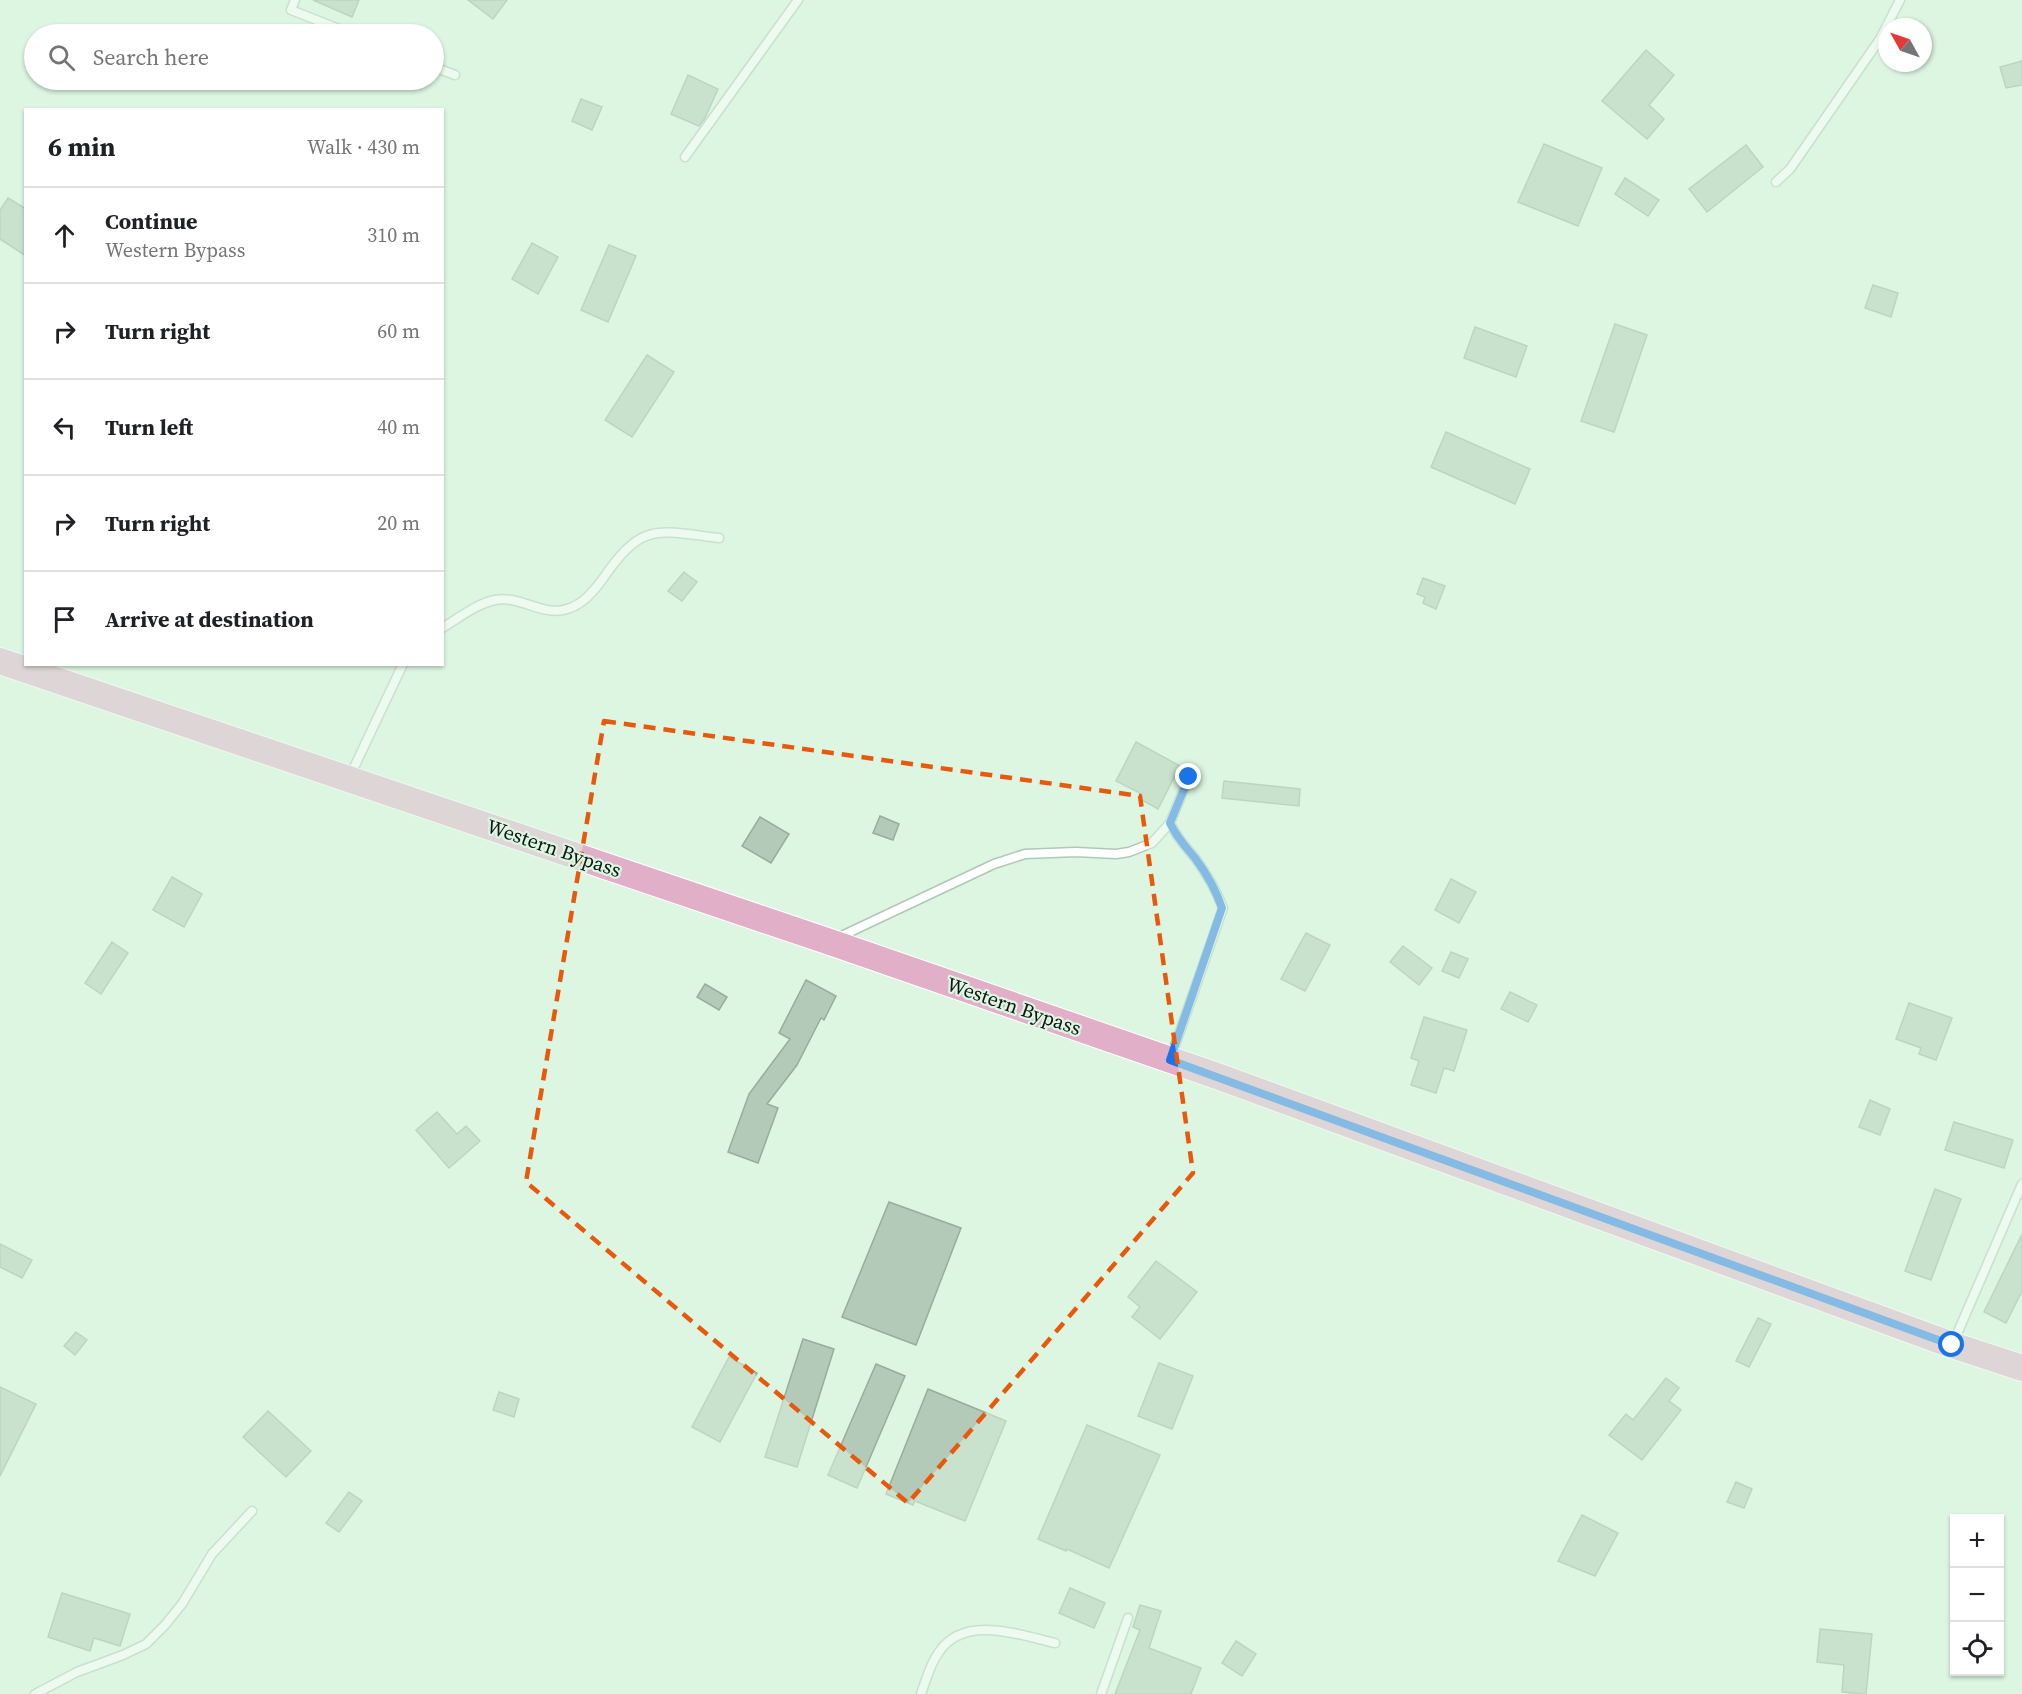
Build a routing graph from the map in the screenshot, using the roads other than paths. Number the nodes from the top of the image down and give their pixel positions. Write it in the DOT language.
graph roads {
  1 [pos="295,0"];
  2 [pos="798,0"];
  3 [pos="1899,0"];
  4 [pos="327,24"];
  5 [pos="444,71"];
  6 [pos="454,75"];
  7 [pos="685,158"];
  8 [pos="1776,182"];
  9 [pos="720,538"];
  10 [pos="444,627"];
  11 [pos="0,661"];
  12 [pos="402,666"];
  13 [pos="1189,777"];
  14 [pos="349,779"];
  15 [pos="1170,823"];
  16 [pos="830,942"];
  17 [pos="1170,1060"];
  18 [pos="2022,1184"];
  19 [pos="1952,1345"];
  20 [pos="2022,1368"];
  21 [pos="252,1511"];
  22 [pos="1128,1618"];
  23 [pos="1055,1643"];
  24 [pos="35,1694"];
  25 [pos="921,1694"];
  26 [pos="1101,1694"];
  1 -- 4 [label="lane"];
  2 -- 7 [label="lane"];
  3 -- 8 [label="lane"];
  5 -- 6 [label="lane"];
  9 -- 10 [label="lane"];
  11 -- 14 [label="main road, Western Bypass"];
  12 -- 14 [label="lane"];
  13 -- 15 [label="lane"];
  14 -- 16 [label="main road, Western Bypass"];
  15 -- 16 [label="lane"];
  15 -- 17 [label="lane"];
  16 -- 17 [label="main road, Western Bypass"];
  17 -- 19 [label="main road, Western Bypass"];
  18 -- 19 [label="lane"];
  19 -- 20 [label="main road, Western Bypass"];
  21 -- 24 [label="lane"];
  22 -- 26 [label="lane"];
  23 -- 25 [label="lane"];
}
